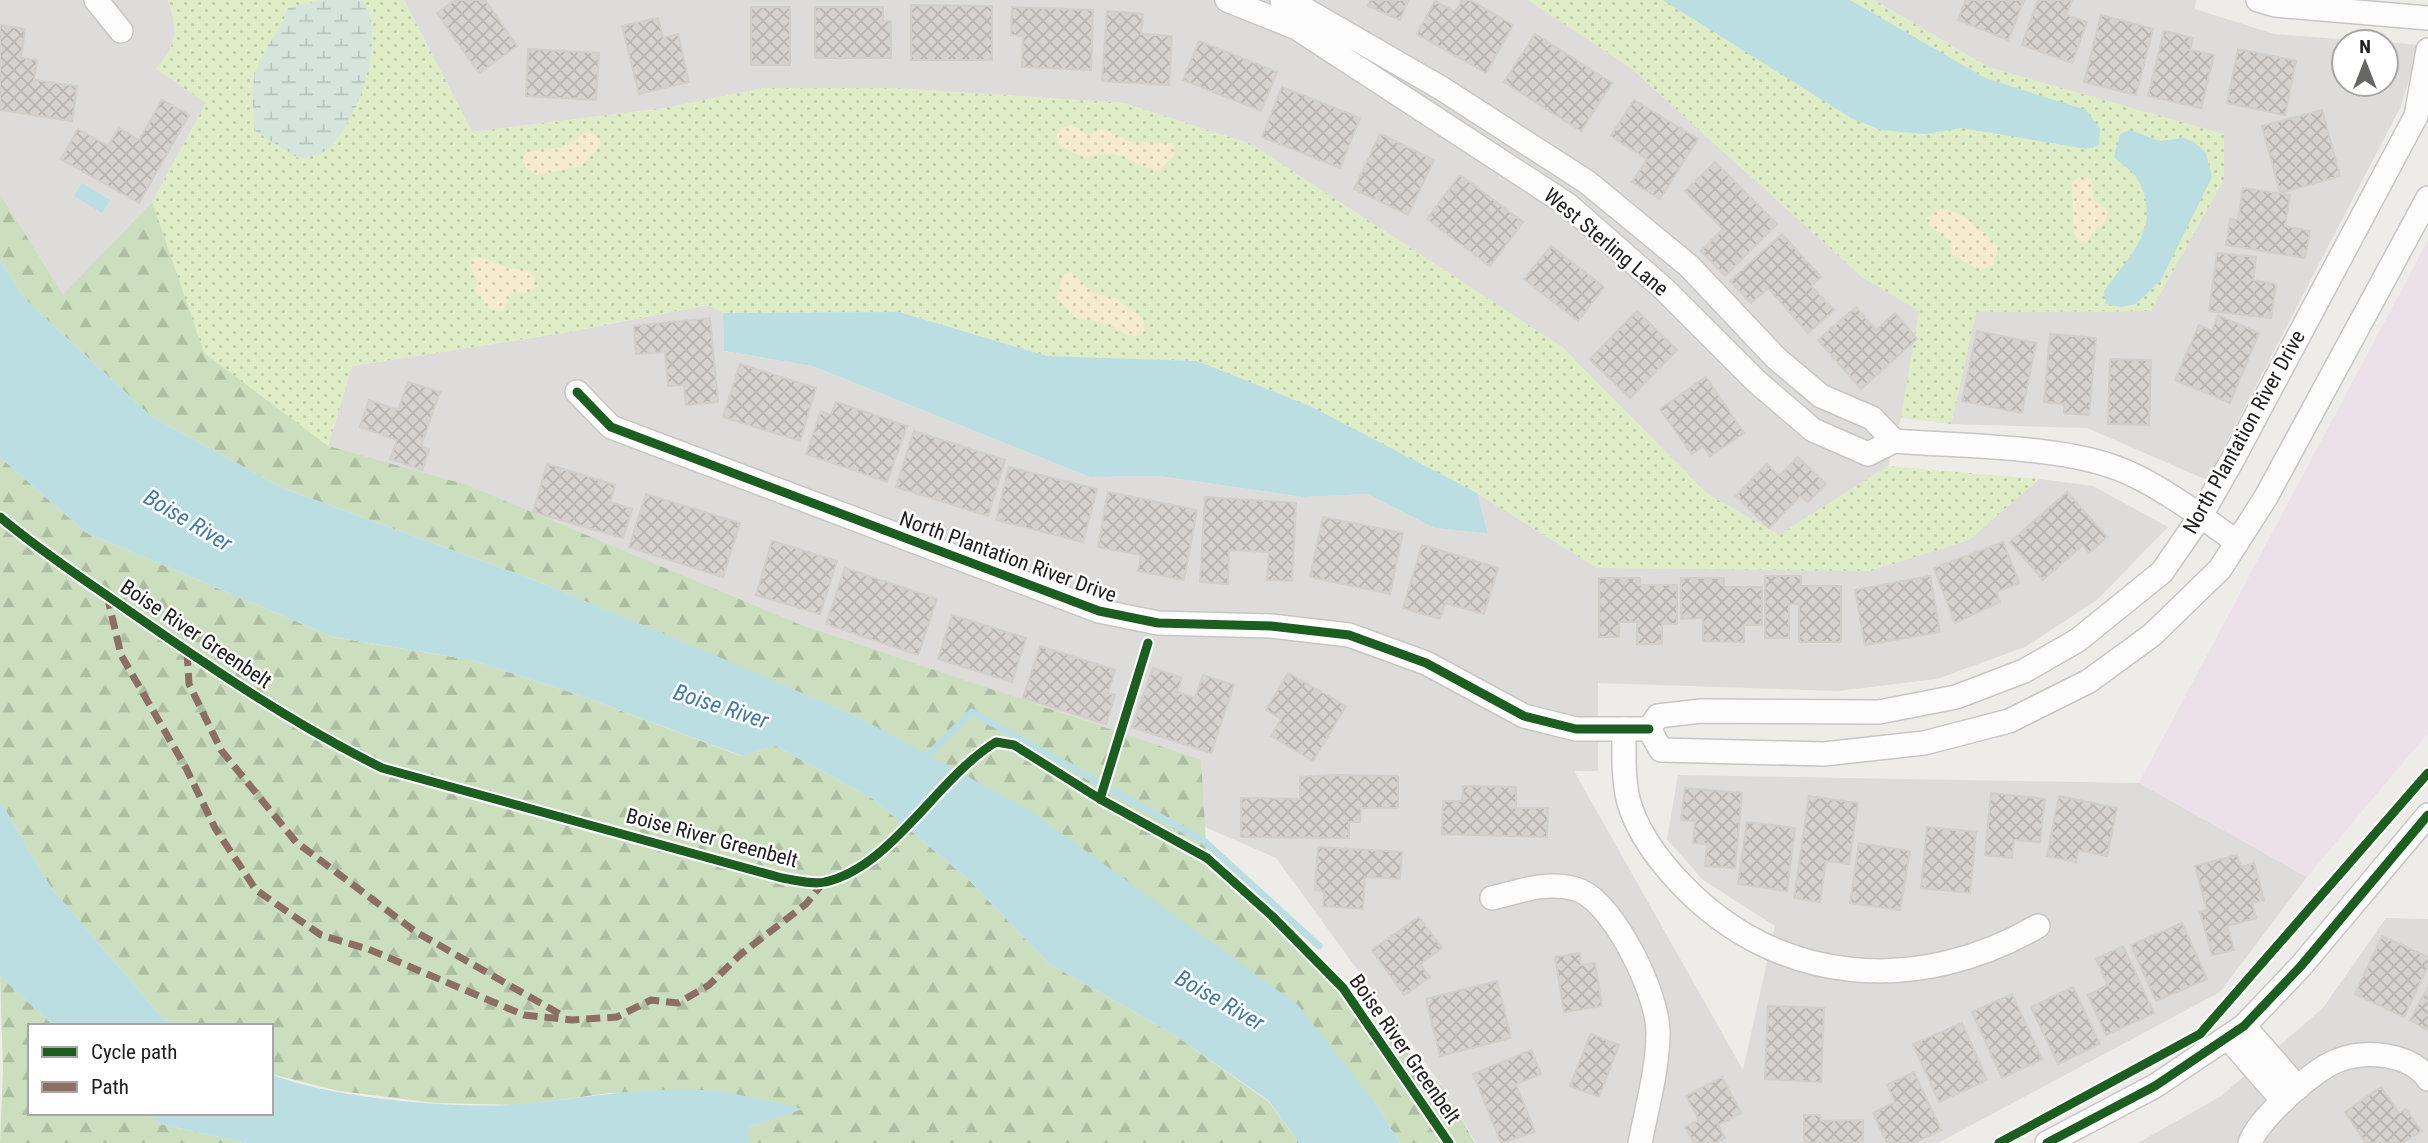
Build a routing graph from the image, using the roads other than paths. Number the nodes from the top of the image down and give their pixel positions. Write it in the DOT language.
graph roads {
  1 [pos="96,0"];
  2 [pos="1227,0"];
  3 [pos="1282,0"];
  4 [pos="2258,0"];
  5 [pos="2428,18"];
  6 [pos="121,31"];
  7 [pos="2428,50"];
  8 [pos="2428,198"];
  9 [pos="577,392"];
  10 [pos="1894,441"];
  11 [pos="2200,517"];
  12 [pos="2237,542"];
  13 [pos="1624,729"];
  14 [pos="1649,729"];
  15 [pos="2428,816"];
  16 [pos="1492,898"];
  17 [pos="2038,926"];
  18 [pos="2236,1033"];
  19 [pos="2428,1079"];
  20 [pos="2290,1095"];
  21 [pos="1640,1143"];
  22 [pos="2048,1143"];
  23 [pos="2250,1143"];
  1 -- 6 [label="street"];
  2 -- 10 [label="street, West Sterling Lane"];
  3 -- 10 [label="street, West Sterling Lane"];
  4 -- 5 [label="street"];
  7 -- 11 [label="street, North Plantation River Drive"];
  8 -- 12 [label="street"];
  9 -- 13 [label="street, North Plantation River Drive"];
  10 -- 11 [label="street, West Sterling Lane"];
  11 -- 12 [label="street, West Sterling Lane"];
  11 -- 14 [label="street, North Plantation River Drive"];
  12 -- 14 [label="street"];
  13 -- 14 [label="street, North Plantation River Drive"];
  13 -- 17 [label="street"];
  15 -- 18 [label="street"];
  16 -- 21 [label="street"];
  18 -- 20 [label="street"];
  18 -- 22 [label="street"];
  19 -- 20 [label="street"];
  20 -- 23 [label="street"];
}
